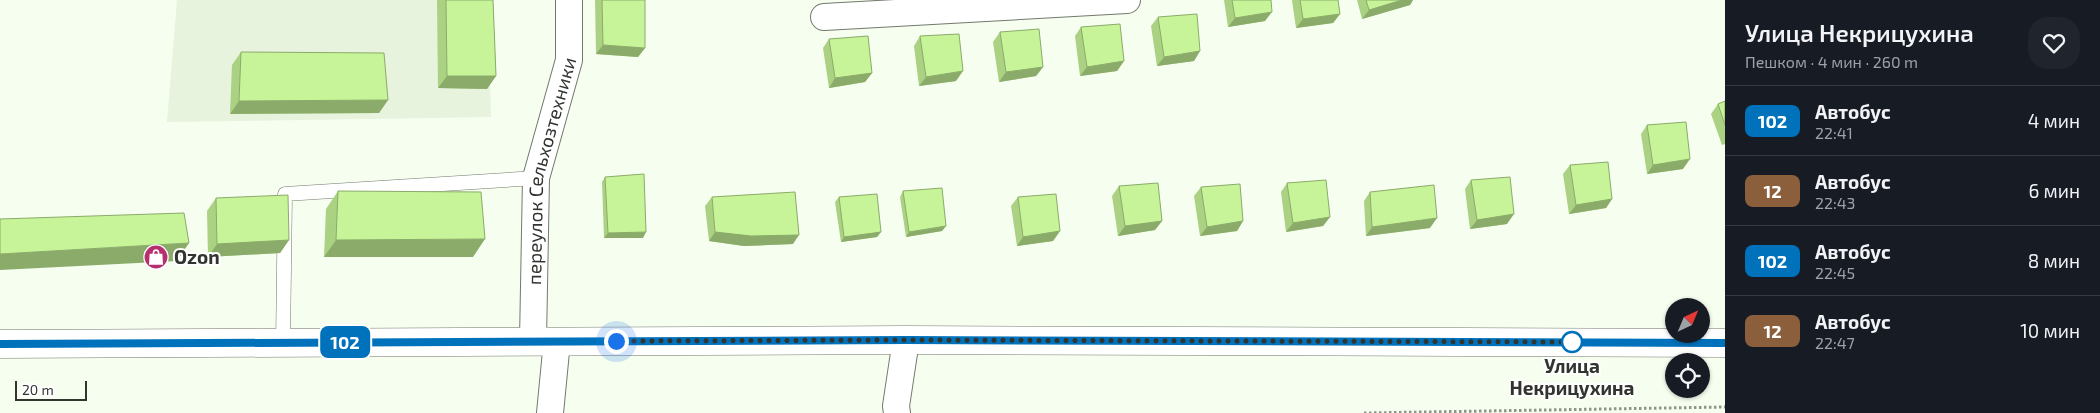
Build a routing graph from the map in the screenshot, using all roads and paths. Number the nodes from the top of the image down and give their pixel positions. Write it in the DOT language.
graph roads {
  1 [pos="569,0"];
  2 [pos="1127,0"];
  3 [pos="877,7"];
  4 [pos="824,17"];
  5 [pos="536,178"];
  6 [pos="906,340"];
  7 [pos="545,341"];
  8 [pos="282,343"];
  9 [pos="1725,343"];
  10 [pos="0,344"];
  11 [pos="1725,407"];
  12 [pos="550,413"];
  13 [pos="898,413"];
  14 [pos="1364,413"];
  1 -- 5 [label="street, переулок Сельхозтехники"];
  2 -- 3 [label="street"];
  3 -- 4 [label="street"];
  5 -- 7 [label="street, переулок Сельхозтехники"];
  5 -- 8 [label="lane"];
  6 -- 7 [label="street"];
  6 -- 9 [label="street"];
  6 -- 13 [label="street"];
  7 -- 8 [label="street"];
  7 -- 12 [label="street, переулок Сельхозтехники"];
  8 -- 10 [label="street"];
  11 -- 14 [label="path"];
}
